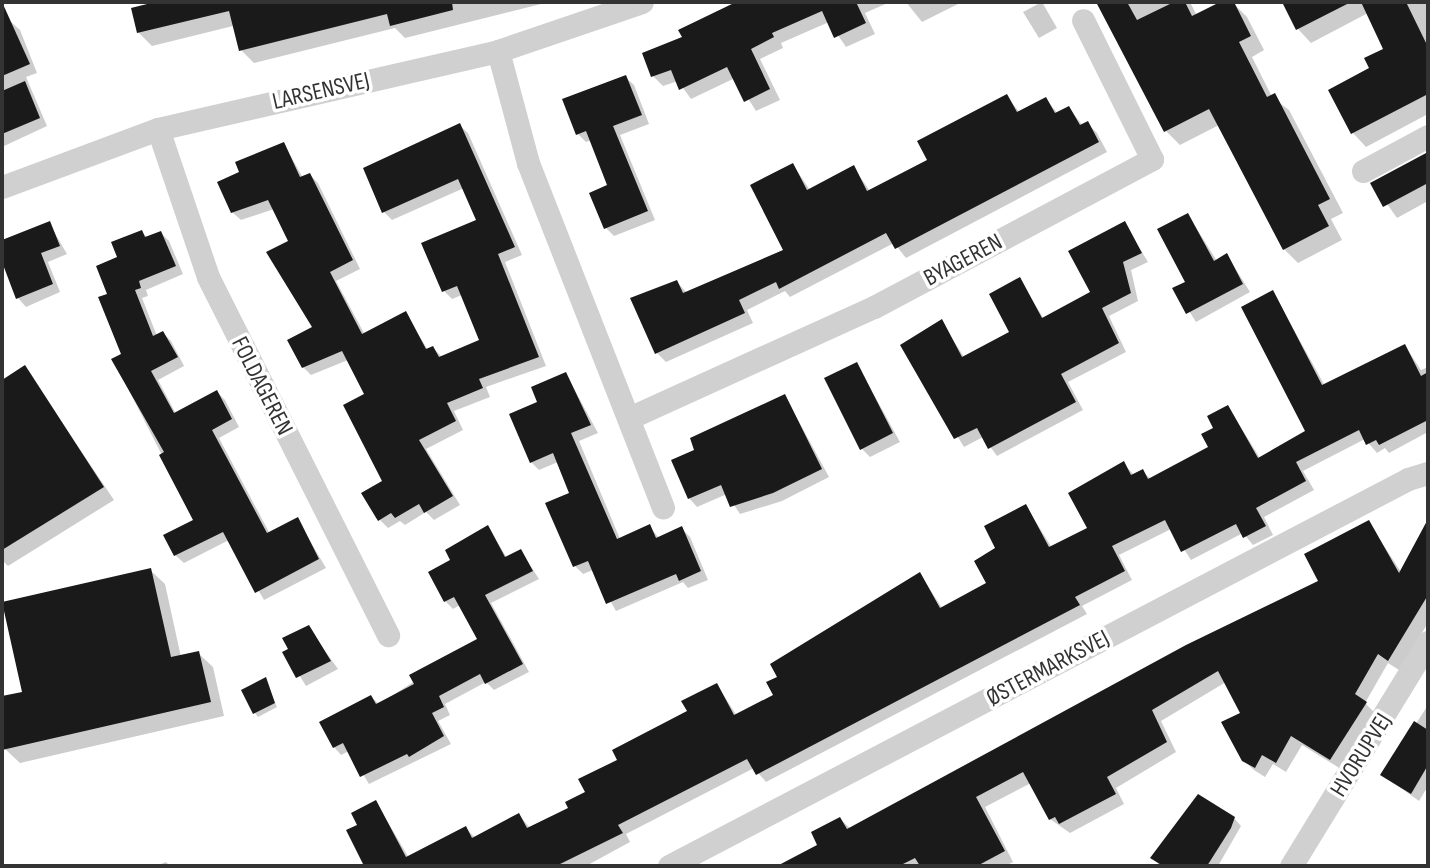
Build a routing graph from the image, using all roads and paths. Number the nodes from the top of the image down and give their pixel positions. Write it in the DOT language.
graph roads {
  1 [pos="642,2"];
  2 [pos="1083,20"];
  3 [pos="498,51"];
  4 [pos="158,129"];
  5 [pos="1428,136"];
  6 [pos="1363,172"];
  7 [pos="2,187"];
  8 [pos="629,418"];
  9 [pos="1428,473"];
  10 [pos="663,507"];
  11 [pos="388,635"];
  12 [pos="1428,642"];
  13 [pos="669,866"];
  14 [pos="1291,866"];
  1 -- 3 [label="street, LARSENSVEJ"];
  2 -- 8 [label="street, BYAGEREN"];
  3 -- 4 [label="street, LARSENSVEJ"];
  3 -- 8 [label="street"];
  4 -- 7 [label="street, LARSENSVEJ"];
  4 -- 11 [label="street, FOLDAGEREN"];
  5 -- 6 [label="street"];
  8 -- 10 [label="street"];
  9 -- 13 [label="street, ØSTERMARKSVEJ"];
  12 -- 14 [label="street, HVORUPVEJ"];
}
